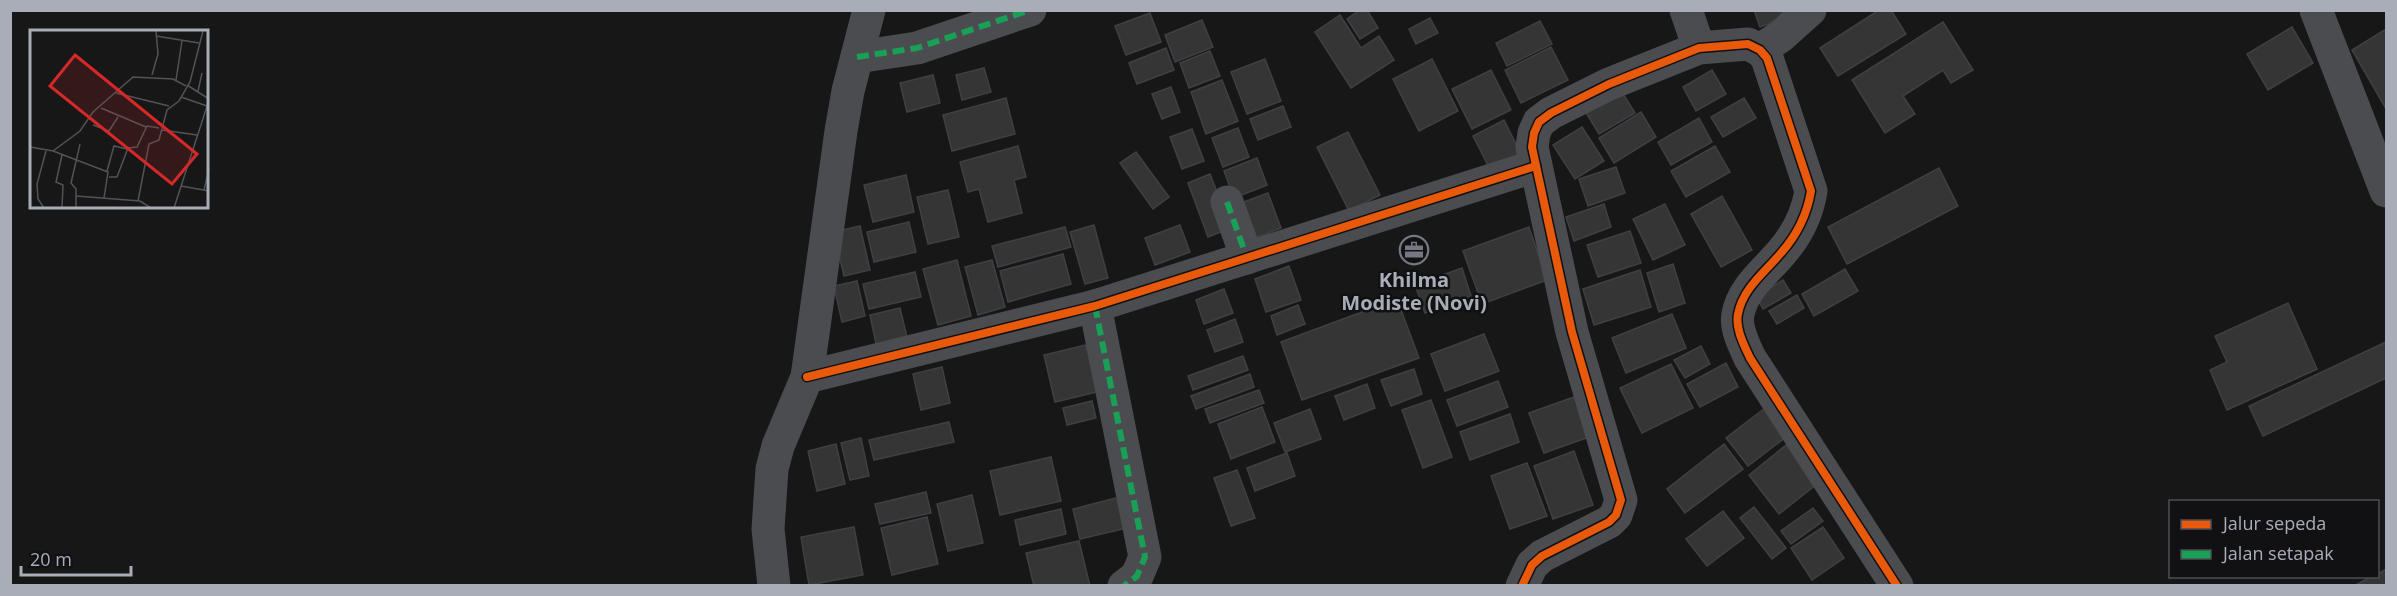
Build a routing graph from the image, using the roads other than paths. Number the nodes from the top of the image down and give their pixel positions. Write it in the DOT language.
graph roads {
  1 [pos="869,10"];
  2 [pos="1030,10"];
  3 [pos="1686,10"];
  4 [pos="1810,10"];
  5 [pos="2316,10"];
  6 [pos="1699,48"];
  7 [pos="1760,50"];
  8 [pos="857,57"];
  9 [pos="1536,166"];
  10 [pos="2386,191"];
  11 [pos="1227,202"];
  12 [pos="1247,258"];
  13 [pos="1095,306"];
  14 [pos="807,377"];
  15 [pos="774,585"];
  16 [pos="1124,585"];
  17 [pos="1522,585"];
  18 [pos="1897,585"];
  1 -- 8 [label="street"];
  2 -- 8 [label="street"];
  3 -- 6 [label="street"];
  4 -- 7 [label="street"];
  5 -- 10 [label="street"];
  6 -- 7 [label="street"];
  6 -- 9 [label="street"];
  7 -- 18 [label="street"];
  8 -- 14 [label="street"];
  9 -- 12 [label="street"];
  9 -- 17 [label="street"];
  11 -- 12 [label="street"];
  12 -- 13 [label="street"];
  13 -- 14 [label="street"];
  13 -- 16 [label="street"];
  14 -- 15 [label="street"];
}
